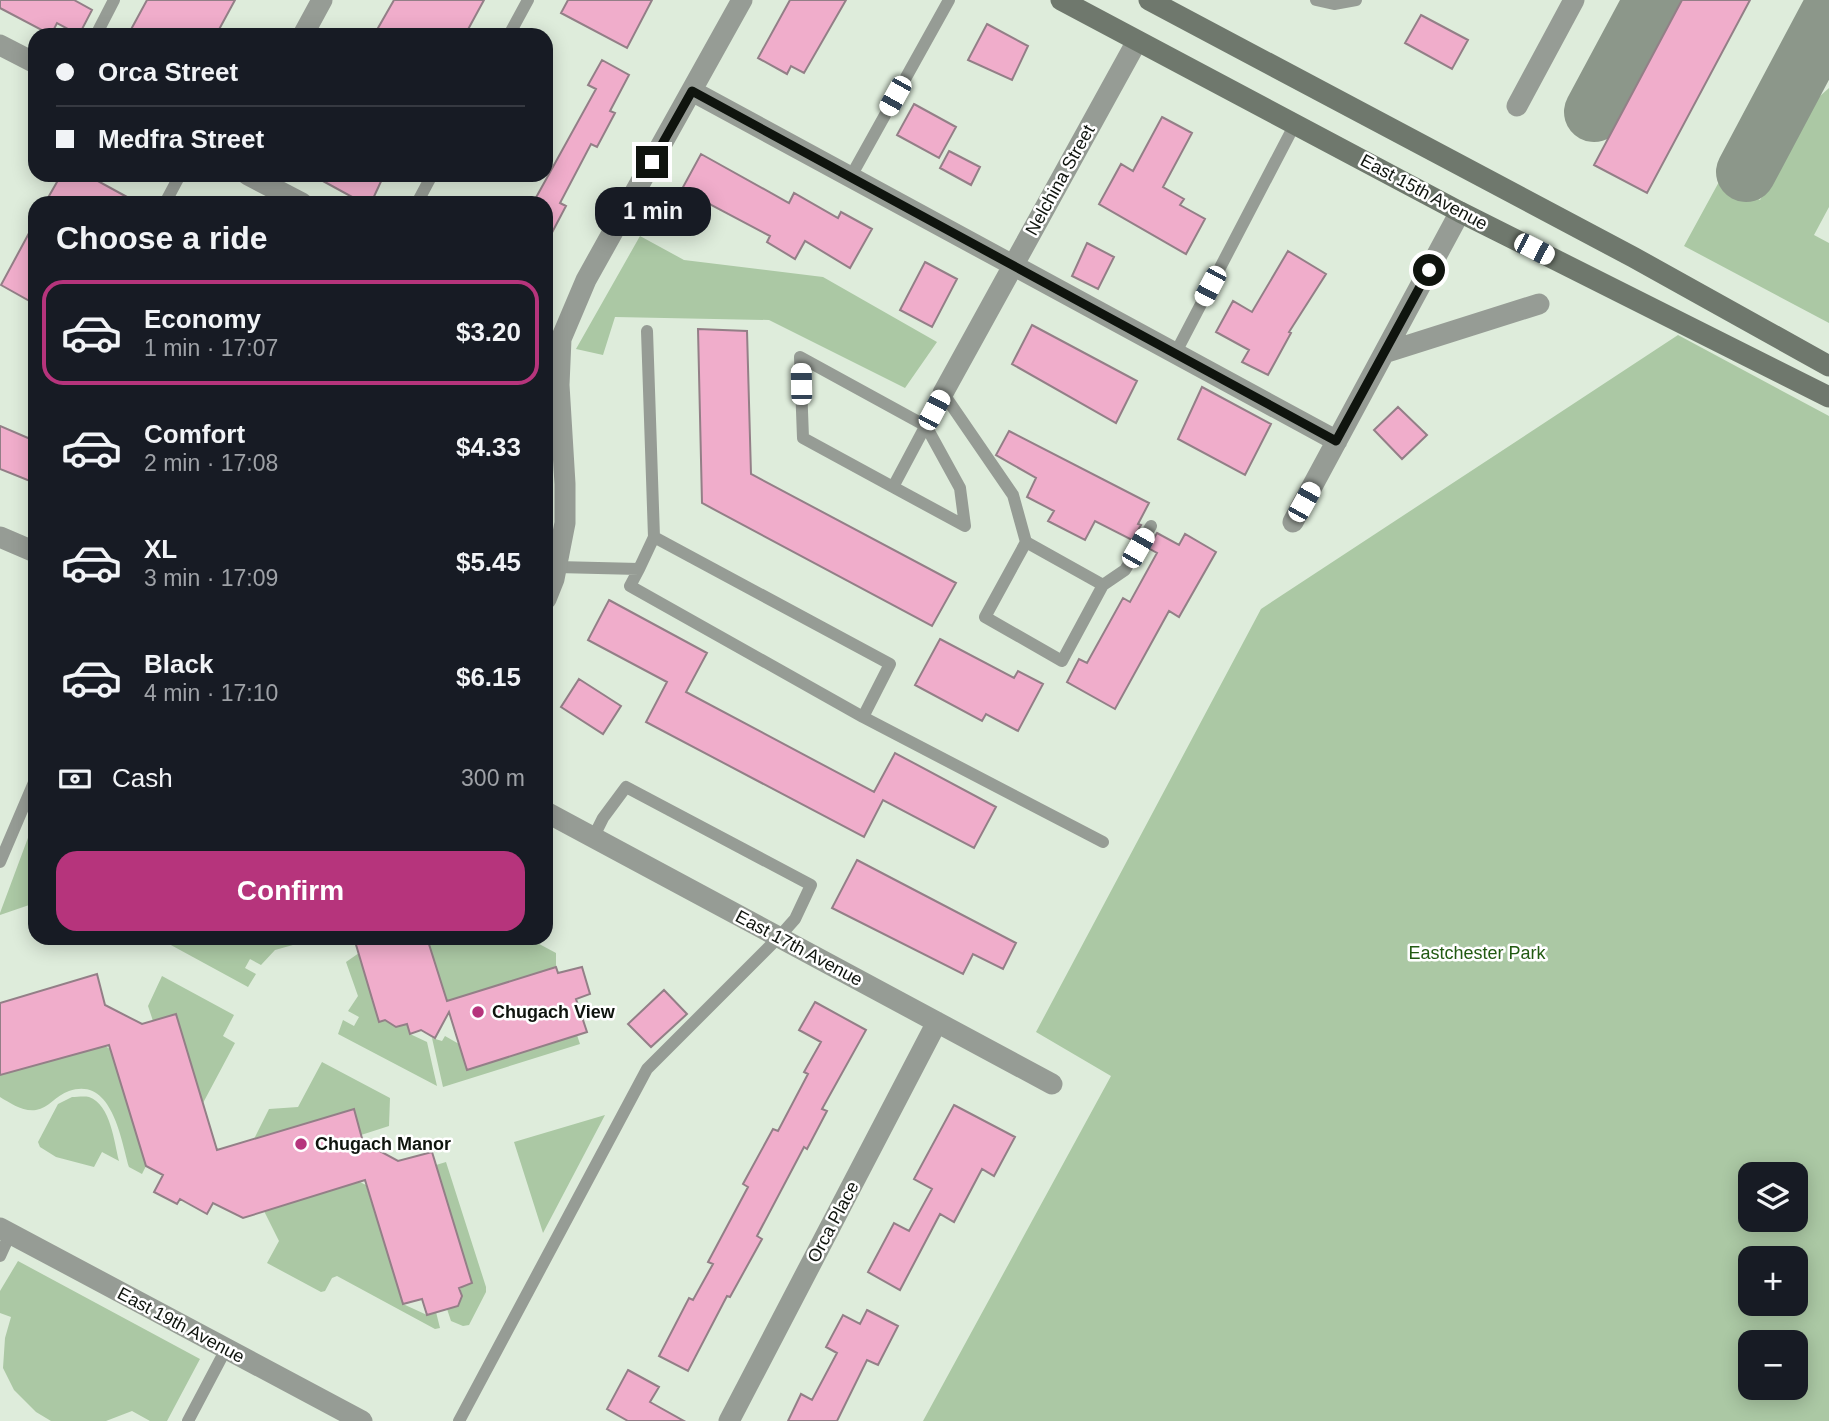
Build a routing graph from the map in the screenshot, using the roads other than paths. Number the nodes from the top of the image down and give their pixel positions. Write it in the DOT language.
graph roads {
  1 [pos="114,0"];
  2 [pos="322,0"];
  3 [pos="528,0"];
  4 [pos="742,0"];
  5 [pos="949,0"];
  6 [pos="1060,0"];
  7 [pos="1149,0"];
  8 [pos="1316,0"];
  9 [pos="1356,0"];
  10 [pos="1574,0"];
  11 [pos="100,28"];
  12 [pos="307,28"];
  13 [pos="513,28"];
  14 [pos="1137,41"];
  15 [pos="0,45"];
  16 [pos="28,59"];
  17 [pos="692,91"];
  18 [pos="1517,106"];
  19 [pos="1295,124"];
  20 [pos="850,178"];
  21 [pos="262,182"];
  22 [pos="288,196"];
  23 [pos="1460,212"];
  24 [pos="1013,266"];
  25 [pos="1539,304"];
  26 [pos="647,331"];
  27 [pos="554,335"];
  28 [pos="1384,353"];
  29 [pos="1175,354"];
  30 [pos="1829,366"];
  31 [pos="943,393"];
  32 [pos="1829,397"];
  33 [pos="926,426"];
  34 [pos="1336,441"];
  35 [pos="893,487"];
  36 [pos="1293,522"];
  37 [pos="1150,526"];
  38 [pos="0,537"];
  39 [pos="654,537"];
  40 [pos="1027,542"];
  41 [pos="28,549"];
  42 [pos="556,567"];
  43 [pos="639,569"];
  44 [pos="553,577"];
  45 [pos="1103,584"];
  46 [pos="863,717"];
  47 [pos="28,796"];
  48 [pos="553,816"];
  49 [pos="593,838"];
  50 [pos="1103,842"];
  51 [pos="0,862"];
  52 [pos="779,937"];
  53 [pos="937,1022"];
  54 [pos="1052,1084"];
  55 [pos="5,1231"];
  56 [pos="0,1256"];
  57 [pos="226,1349"];
  58 [pos="188,1421"];
  59 [pos="362,1421"];
  60 [pos="459,1421"];
  61 [pos="729,1421"];
  1 -- 11 [label="lane"];
  2 -- 12 [label="street"];
  3 -- 13 [label="lane"];
  4 -- 17 [label="street"];
  5 -- 20 [label="lane"];
  6 -- 14 [label="main road, East 15th Avenue"];
  7 -- 30 [label="main road"];
  8 -- 9 [label="lane"];
  10 -- 18 [label="street"];
  14 -- 19 [label="main road, East 15th Avenue"];
  14 -- 24 [label="street, Nelchina Street"];
  15 -- 16 [label="street"];
  17 -- 20 [label="street"];
  17 -- 27 [label="street"];
  19 -- 23 [label="main road, East 15th Avenue"];
  19 -- 29 [label="lane"];
  20 -- 24 [label="street"];
  21 -- 22 [label="street"];
  23 -- 28 [label="street"];
  23 -- 32 [label="main road, East 15th Avenue"];
  24 -- 29 [label="street"];
  24 -- 31 [label="street, Nelchina Street"];
  25 -- 28 [label="street"];
  26 -- 39 [label="lane"];
  27 -- 42 [label="street"];
  28 -- 34 [label="street"];
  29 -- 34 [label="street"];
  31 -- 33 [label="lane"];
  31 -- 40 [label="lane"];
  33 -- 35 [label="lane"];
  33 -- 35 [label="lane"];
  33 -- 35 [label="lane"];
  34 -- 36 [label="street"];
  37 -- 45 [label="lane"];
  38 -- 41 [label="street"];
  39 -- 43 [label="lane"];
  39 -- 46 [label="lane"];
  40 -- 45 [label="lane"];
  40 -- 45 [label="lane"];
  42 -- 43 [label="lane"];
  42 -- 44 [label="street"];
  43 -- 46 [label="lane"];
  46 -- 50 [label="lane"];
  47 -- 51 [label="lane"];
  48 -- 49 [label="street, East 17th Avenue"];
  49 -- 52 [label="street, East 17th Avenue"];
  49 -- 52 [label="lane"];
  52 -- 53 [label="street, East 17th Avenue"];
  52 -- 60 [label="lane"];
  53 -- 54 [label="street, East 17th Avenue"];
  53 -- 61 [label="street, Orca Place"];
  55 -- 56 [label="lane"];
  55 -- 57 [label="street, East 19th Avenue"];
  57 -- 58 [label="lane"];
  57 -- 59 [label="street, East 19th Avenue"];
}
